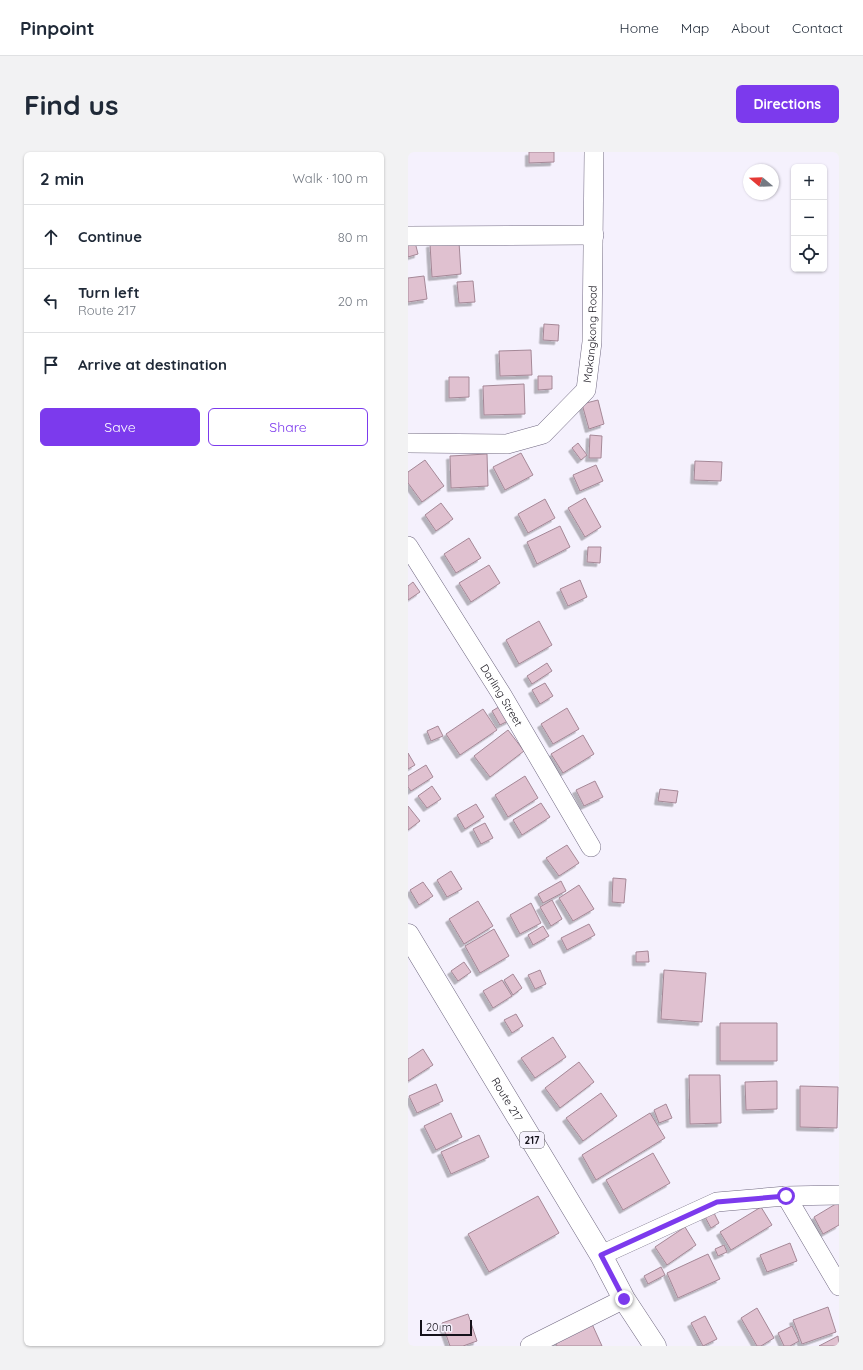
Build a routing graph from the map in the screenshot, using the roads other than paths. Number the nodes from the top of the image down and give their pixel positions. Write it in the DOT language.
graph roads {
  1 [pos="594,152"];
  2 [pos="594,235"];
  3 [pos="408,236"];
  4 [pos="408,443"];
  5 [pos="408,546"];
  6 [pos="590,847"];
  7 [pos="408,935"];
  8 [pos="786,1196"];
  9 [pos="839,1196"];
  10 [pos="601,1255"];
  11 [pos="839,1286"];
  12 [pos="624,1299"];
  13 [pos="530,1346"];
  14 [pos="654,1346"];
  1 -- 2 [label="street, Makangkong Road"];
  2 -- 3 [label="street"];
  2 -- 4 [label="street, Makangkong Road"];
  5 -- 6 [label="street, Darling Street"];
  7 -- 10 [label="main road, Route 217 / 217"];
  8 -- 9 [label="street"];
  8 -- 10 [label="street"];
  8 -- 11 [label="street"];
  10 -- 12 [label="main road, Route 217 / 217"];
  12 -- 13 [label="street"];
  12 -- 14 [label="main road, Route 217 / 217"];
}
